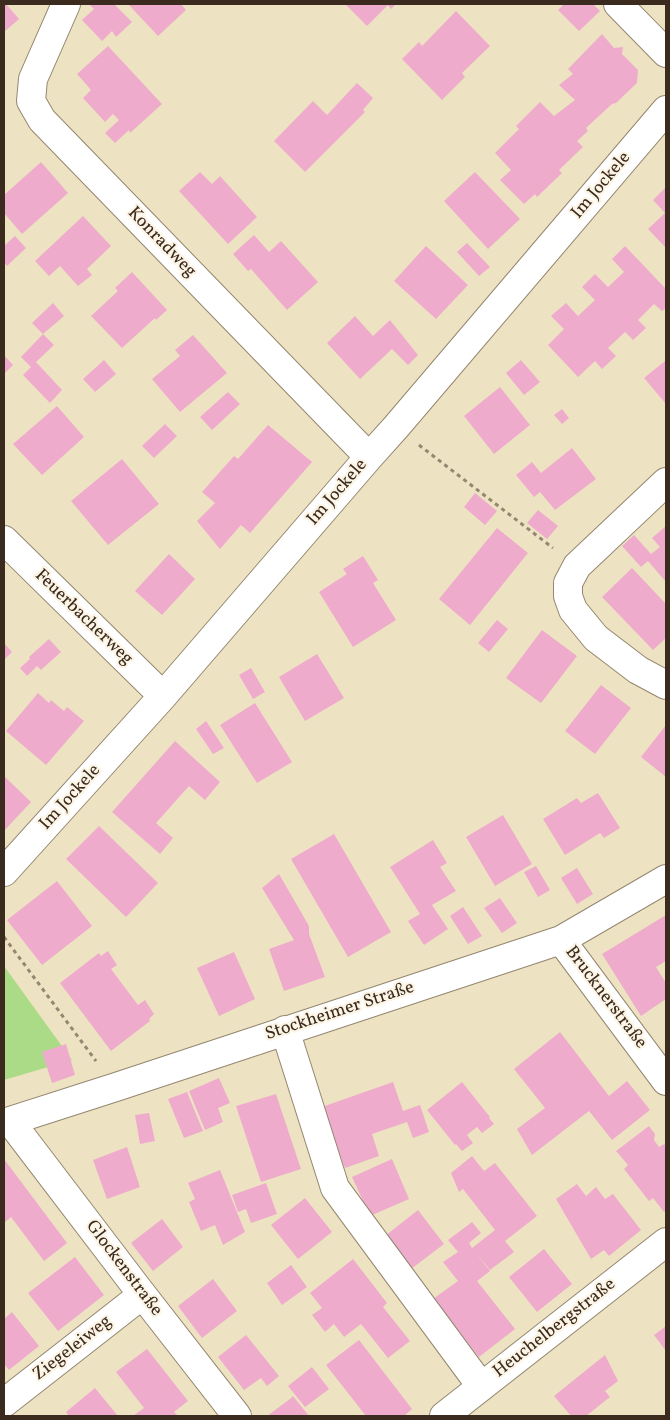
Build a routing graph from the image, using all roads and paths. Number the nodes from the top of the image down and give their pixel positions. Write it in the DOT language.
graph roads {
  1 [pos="66,4"];
  2 [pos="618,4"];
  3 [pos="666,53"];
  4 [pos="666,110"];
  5 [pos="396,427"];
  6 [pos="369,457"];
  7 [pos="666,482"];
  8 [pos="4,540"];
  9 [pos="577,566"];
  10 [pos="666,686"];
  11 [pos="163,696"];
  12 [pos="4,872"];
  13 [pos="666,879"];
  14 [pos="4,937"];
  15 [pos="561,940"];
  16 [pos="285,1030"];
  17 [pos="666,1081"];
  18 [pos="116,1088"];
  19 [pos="7,1122"];
  20 [pos="666,1242"];
  21 [pos="142,1295"];
  22 [pos="481,1386"];
  23 [pos="4,1403"];
  24 [pos="237,1416"];
  25 [pos="444,1416"];
  1 -- 6 [label="street, Konradweg"];
  2 -- 3 [label="street"];
  4 -- 5 [label="street, Im Jockele"];
  5 -- 6 [label="street, Im Jockele"];
  5 -- 9 [label="path"];
  6 -- 11 [label="street, Im Jockele"];
  7 -- 9 [label="street"];
  8 -- 11 [label="street, Feuerbacherweg"];
  9 -- 10 [label="street"];
  11 -- 12 [label="street, Im Jockele"];
  13 -- 15 [label="street, Stockheimer Straße"];
  14 -- 18 [label="path"];
  15 -- 16 [label="street, Stockheimer Straße"];
  15 -- 17 [label="street, Brucknerstraße"];
  16 -- 18 [label="street, Stockheimer Straße"];
  16 -- 22 [label="street"];
  18 -- 19 [label="street, Stockheimer Straße"];
  19 -- 21 [label="street, Glockenstraße"];
  20 -- 22 [label="street, Heuchelbergstraße"];
  21 -- 23 [label="street, Ziegeleiweg"];
  21 -- 24 [label="street, Glockenstraße"];
  22 -- 25 [label="street, Heuchelbergstraße"];
}
